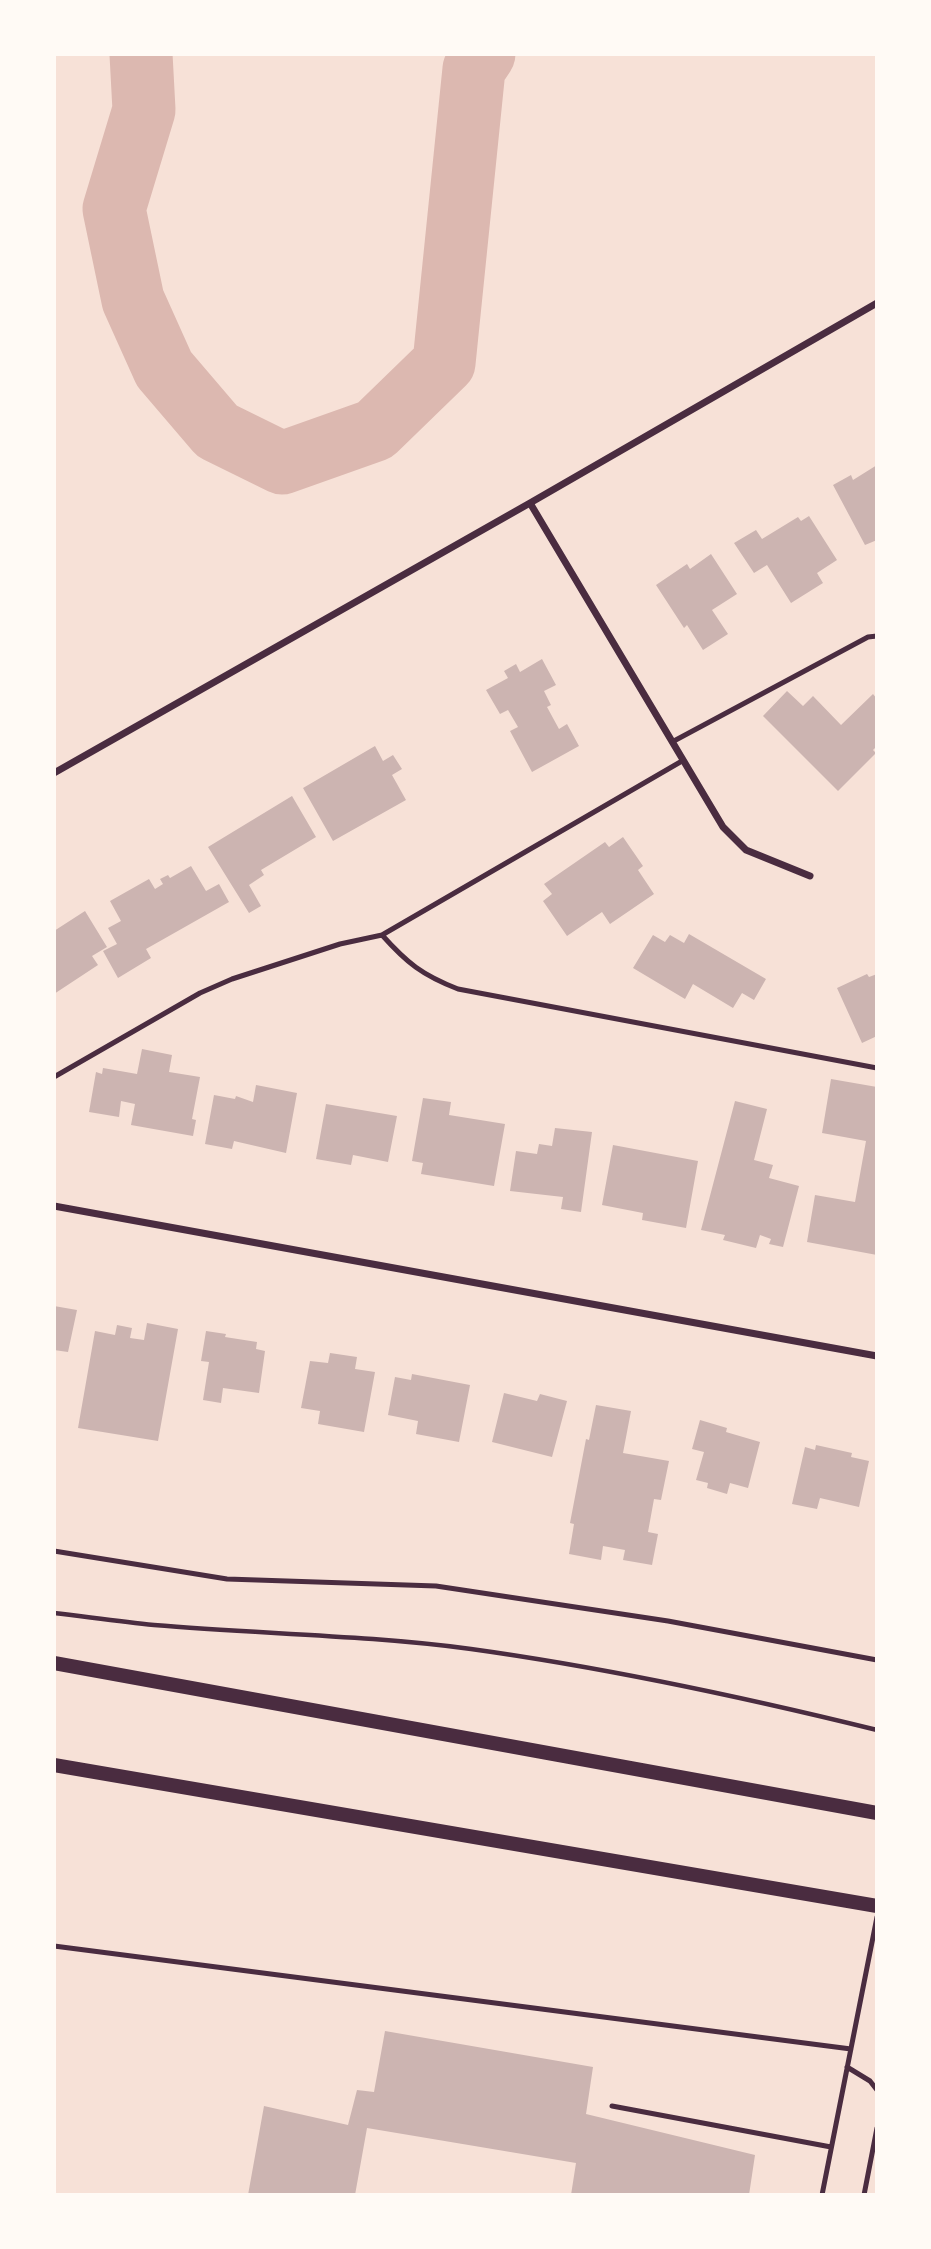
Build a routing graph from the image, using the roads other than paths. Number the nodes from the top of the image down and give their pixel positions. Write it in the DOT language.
graph roads {
  1 [pos="877,303"];
  2 [pos="530,503"];
  3 [pos="877,636"];
  4 [pos="671,742"];
  5 [pos="682,761"];
  6 [pos="54,773"];
  7 [pos="810,876"];
  8 [pos="382,935"];
  9 [pos="877,1068"];
  10 [pos="54,1077"];
  11 [pos="54,1206"];
  12 [pos="877,1356"];
  13 [pos="54,1551"];
  14 [pos="877,1660"];
  15 [pos="54,1663"];
  16 [pos="54,1765"];
  17 [pos="877,1814"];
  18 [pos="877,1906"];
  19 [pos="877,1917"];
  20 [pos="54,1946"];
  21 [pos="851,2049"];
  22 [pos="848,2067"];
  23 [pos="877,2090"];
  24 [pos="612,2106"];
  25 [pos="877,2128"];
  26 [pos="831,2147"];
  27 [pos="822,2195"];
  28 [pos="864,2195"];
  1 -- 2 [label="street"];
  2 -- 4 [label="street"];
  2 -- 6 [label="street"];
  3 -- 4 [label="lane"];
  4 -- 5 [label="street"];
  5 -- 7 [label="street"];
  5 -- 8 [label="lane"];
  8 -- 9 [label="lane"];
  8 -- 10 [label="lane"];
  11 -- 12 [label="street"];
  13 -- 14 [label="lane"];
  15 -- 17 [label="main road"];
  16 -- 18 [label="main road"];
  19 -- 21 [label="lane"];
  20 -- 21 [label="lane"];
  21 -- 22 [label="lane"];
  22 -- 23 [label="lane"];
  22 -- 26 [label="lane"];
  24 -- 26 [label="lane"];
  25 -- 28 [label="lane"];
  26 -- 27 [label="lane"];
}
